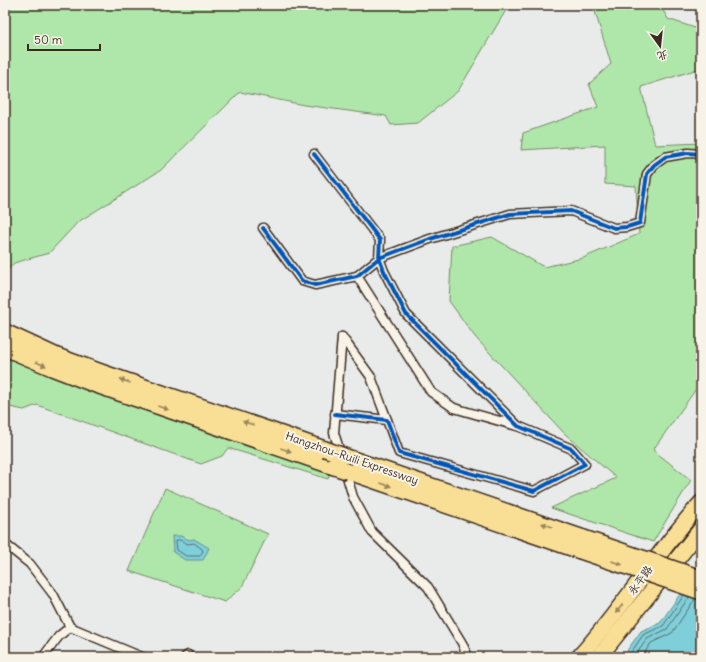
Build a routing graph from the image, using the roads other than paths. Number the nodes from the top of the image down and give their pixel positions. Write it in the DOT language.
graph roads {
  1 [pos="314,154"];
  2 [pos="701,154"];
  3 [pos="263,228"];
  4 [pos="379,258"];
  5 [pos="356,276"];
  6 [pos="5,332"];
  7 [pos="5,348"];
  8 [pos="335,414"];
  9 [pos="387,420"];
  10 [pos="518,426"];
  11 [pos="701,498"];
  12 [pos="701,504"];
  13 [pos="684,522"];
  14 [pos="701,529"];
  15 [pos="5,544"];
  16 [pos="582,544"];
  17 [pos="701,578"];
  18 [pos="656,585"];
  19 [pos="701,592"];
  20 [pos="70,626"];
  21 [pos="43,657"];
  22 [pos="142,657"];
  23 [pos="468,657"];
  24 [pos="579,657"];
  25 [pos="599,657"];
  1 -- 4 [label="street"];
  2 -- 4 [label="street"];
  3 -- 5 [label="street"];
  4 -- 5 [label="street"];
  4 -- 10 [label="street"];
  5 -- 10 [label="street"];
  16 -- 6 [label="highway, Hangzhou–Ruili Expressway, one-way, bridge"];
  7 -- 16 [label="highway, Hangzhou–Ruili Expressway, one-way, bridge"];
  8 -- 9 [label="street"];
  8 -- 9 [label="street"];
  8 -- 23 [label="street"];
  9 -- 10 [label="street"];
  11 -- 13 [label="highway"];
  12 -- 13 [label="highway, 永平路"];
  13 -- 18 [label="highway"];
  13 -- 24 [label="highway, 永平路, one-way"];
  14 -- 18 [label="highway, 永平路"];
  15 -- 20 [label="street"];
  16 -- 17 [label="highway, Hangzhou–Ruili Expressway, bridge"];
  16 -- 19 [label="highway, Hangzhou–Ruili Expressway, one-way, bridge"];
  18 -- 25 [label="highway, 永平路"];
  20 -- 21 [label="street"];
  20 -- 22 [label="street"];
}
